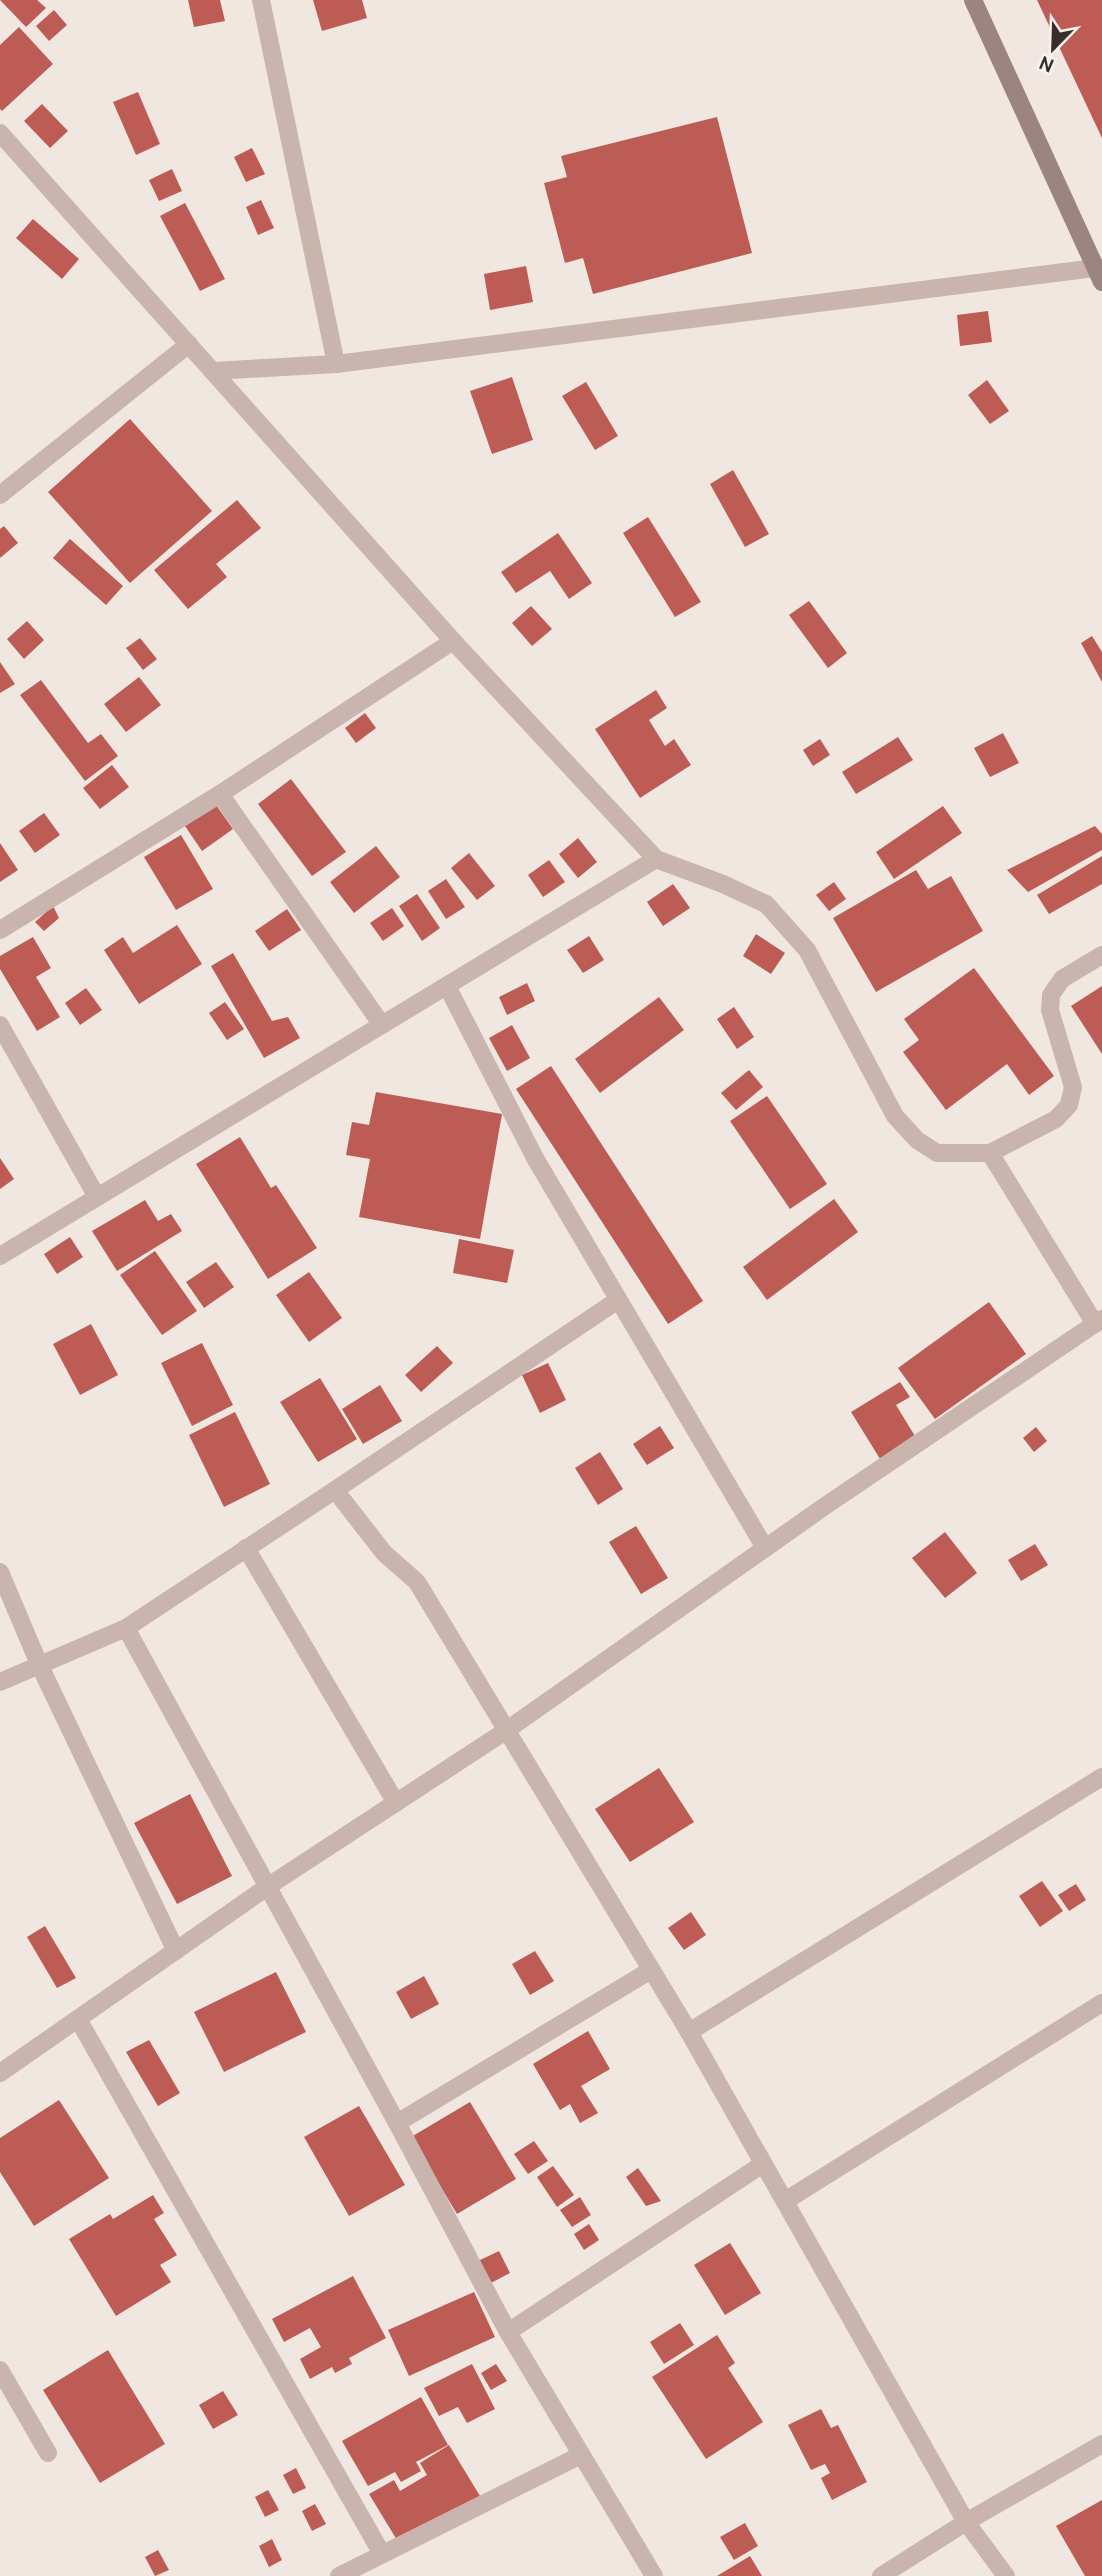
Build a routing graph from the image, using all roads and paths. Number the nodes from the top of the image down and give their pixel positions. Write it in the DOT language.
graph roads {
  1 [pos="261,0"];
  2 [pos="973,0"];
  3 [pos="0,133"];
  4 [pos="1099,275"];
  5 [pos="189,344"];
  6 [pos="336,364"];
  7 [pos="212,371"];
  8 [pos="0,495"];
  9 [pos="453,641"];
  10 [pos="220,794"];
  11 [pos="656,859"];
  12 [pos="0,930"];
  13 [pos="1102,955"];
  14 [pos="447,986"];
  15 [pos="0,1025"];
  16 [pos="382,1025"];
  17 [pos="990,1153"];
  18 [pos="97,1197"];
  19 [pos="0,1256"];
  20 [pos="618,1300"];
  21 [pos="1098,1321"];
  22 [pos="335,1490"];
  23 [pos="246,1548"];
  24 [pos="765,1548"];
  25 [pos="0,1572"];
  26 [pos="125,1628"];
  27 [pos="38,1664"];
  28 [pos="0,1682"];
  29 [pos="507,1730"];
  30 [pos="1102,1777"];
  31 [pos="396,1803"];
  32 [pos="267,1887"];
  33 [pos="176,1951"];
  34 [pos="651,1970"];
  35 [pos="1102,2003"];
  36 [pos="78,2019"];
  37 [pos="689,2032"];
  38 [pos="0,2073"];
  39 [pos="397,2123"];
  40 [pos="763,2164"];
  41 [pos="785,2202"];
  42 [pos="508,2332"];
  43 [pos="0,2370"];
  44 [pos="1102,2444"];
  45 [pos="48,2453"];
  46 [pos="581,2455"];
  47 [pos="966,2522"];
  48 [pos="382,2554"];
  49 [pos="339,2576"];
  50 [pos="654,2576"];
  51 [pos="881,2576"];
  52 [pos="1006,2576"];
  1 -- 6 [label="street"];
  2 -- 4 [label="street"];
  3 -- 5 [label="street"];
  4 -- 6 [label="street"];
  5 -- 7 [label="street"];
  5 -- 8 [label="street"];
  6 -- 7 [label="street"];
  7 -- 9 [label="street"];
  9 -- 10 [label="street"];
  9 -- 11 [label="street"];
  10 -- 12 [label="street"];
  10 -- 16 [label="street"];
  11 -- 14 [label="street"];
  11 -- 17 [label="street"];
  13 -- 17 [label="street"];
  14 -- 16 [label="street"];
  14 -- 20 [label="street"];
  15 -- 18 [label="street"];
  16 -- 18 [label="street"];
  17 -- 21 [label="street"];
  18 -- 19 [label="street"];
  20 -- 22 [label="street"];
  20 -- 24 [label="street"];
  21 -- 24 [label="street"];
  22 -- 23 [label="street"];
  22 -- 29 [label="street"];
  23 -- 26 [label="street"];
  23 -- 31 [label="street"];
  24 -- 29 [label="street"];
  25 -- 27 [label="street"];
  26 -- 27 [label="street"];
  26 -- 32 [label="street"];
  27 -- 28 [label="street"];
  27 -- 33 [label="street"];
  29 -- 31 [label="street"];
  29 -- 34 [label="street"];
  30 -- 37 [label="street"];
  31 -- 32 [label="street"];
  32 -- 33 [label="street"];
  32 -- 39 [label="street"];
  33 -- 36 [label="street"];
  34 -- 37 [label="street"];
  34 -- 39 [label="street"];
  35 -- 41 [label="street"];
  36 -- 38 [label="street"];
  36 -- 48 [label="street"];
  37 -- 40 [label="street"];
  39 -- 42 [label="street"];
  40 -- 41 [label="street"];
  40 -- 42 [label="street"];
  41 -- 47 [label="street"];
  42 -- 46 [label="street"];
  43 -- 45 [label="street"];
  44 -- 47 [label="street"];
  46 -- 48 [label="street"];
  46 -- 50 [label="street"];
  47 -- 51 [label="street"];
  47 -- 52 [label="street"];
  48 -- 49 [label="street"];
}
